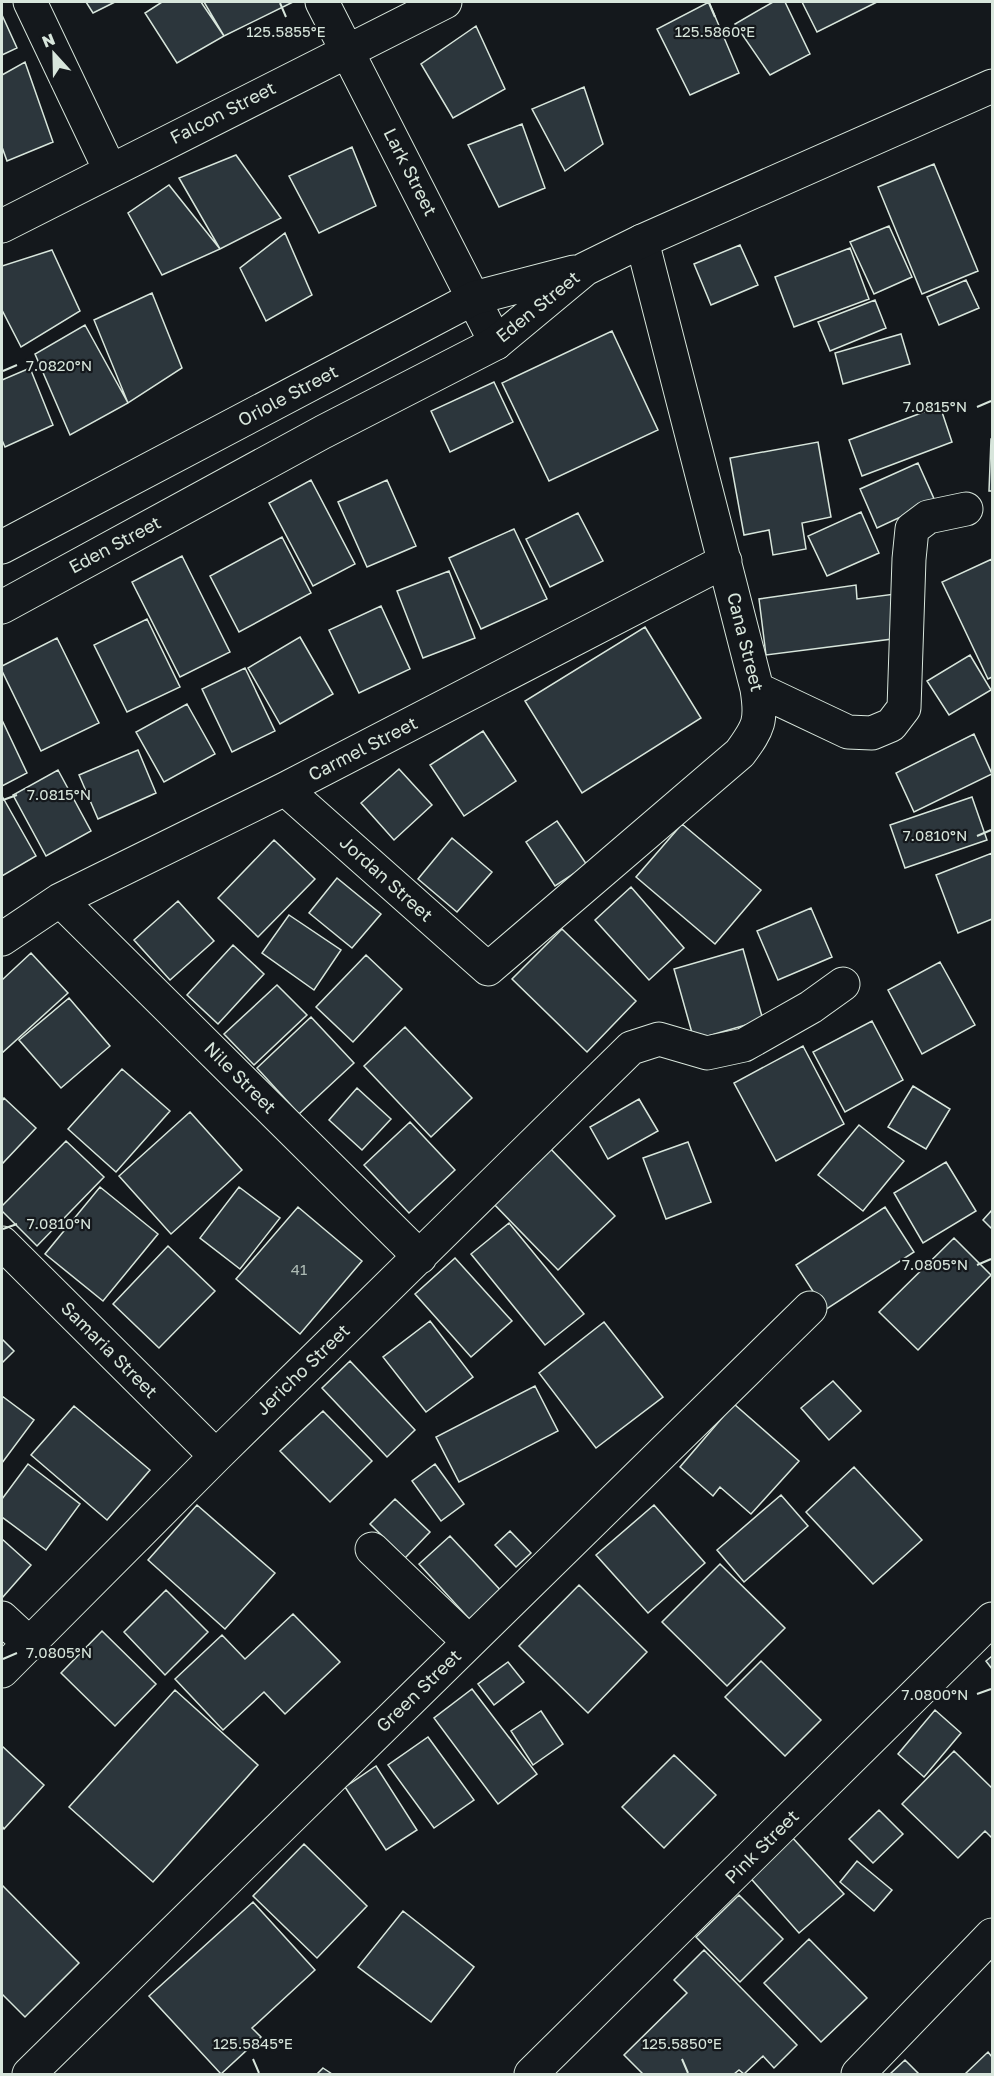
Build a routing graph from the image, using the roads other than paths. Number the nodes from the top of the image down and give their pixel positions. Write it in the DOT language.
graph roads {
  1 [pos="30,2"];
  2 [pos="322,2"];
  3 [pos="445,2"];
  4 [pos="347,50"];
  5 [pos="993,87"];
  6 [pos="110,170"];
  7 [pos="2,226"];
  8 [pos="642,241"];
  9 [pos="585,269"];
  10 [pos="474,297"];
  11 [pos="496,342"];
  12 [pos="966,509"];
  13 [pos="2,547"];
  14 [pos="725,561"];
  15 [pos="2,607"];
  16 [pos="757,689"];
  17 [pos="285,789"];
  18 [pos="60,900"];
  19 [pos="2,939"];
  20 [pos="488,969"];
  21 [pos="843,984"];
  22 [pos="2,1244"];
  23 [pos="420,1257"];
  24 [pos="810,1308"];
  25 [pos="216,1456"];
  26 [pos="372,1549"];
  27 [pos="2,1618"];
  28 [pos="993,1619"];
  29 [pos="469,1642"];
  30 [pos="30,1644"];
  31 [pos="2,1671"];
  32 [pos="993,1935"];
  33 [pos="29,2074"];
  34 [pos="531,2074"];
  35 [pos="858,2074"];
  1 -- 6 [label="street"];
  2 -- 4 [label="street, Lark Street"];
  3 -- 4 [label="street, Falcon Street"];
  4 -- 6 [label="street, Falcon Street"];
  4 -- 10 [label="street, Lark Street"];
  5 -- 8 [label="street, Eden Street"];
  6 -- 7 [label="street, Falcon Street"];
  8 -- 9 [label="street, Eden Street"];
  8 -- 14 [label="street, Cana Street"];
  9 -- 10 [label="street, Oriole Street"];
  9 -- 11 [label="street, Eden Street"];
  10 -- 11 [label="street, Lark Street"];
  10 -- 13 [label="street, Oriole Street"];
  11 -- 15 [label="street, Eden Street"];
  12 -- 16 [label="street"];
  14 -- 16 [label="street, Cana Street"];
  14 -- 17 [label="street, Carmel Street"];
  16 -- 20 [label="street, Cana Street"];
  17 -- 18 [label="street, Carmel Street"];
  17 -- 20 [label="street, Jordan Street"];
  18 -- 19 [label="street, Carmel Street"];
  18 -- 23 [label="street, Nile Street"];
  21 -- 23 [label="street, Jericho Street"];
  22 -- 25 [label="street, Samaria Street"];
  23 -- 25 [label="street, Jericho Street"];
  24 -- 29 [label="street, Green Street"];
  25 -- 30 [label="street, Jericho Street"];
  26 -- 29 [label="street"];
  27 -- 30 [label="street"];
  28 -- 34 [label="street, Pink Street"];
  29 -- 33 [label="street, Green Street"];
  30 -- 31 [label="street, Jericho Street"];
  32 -- 35 [label="street"];
}
